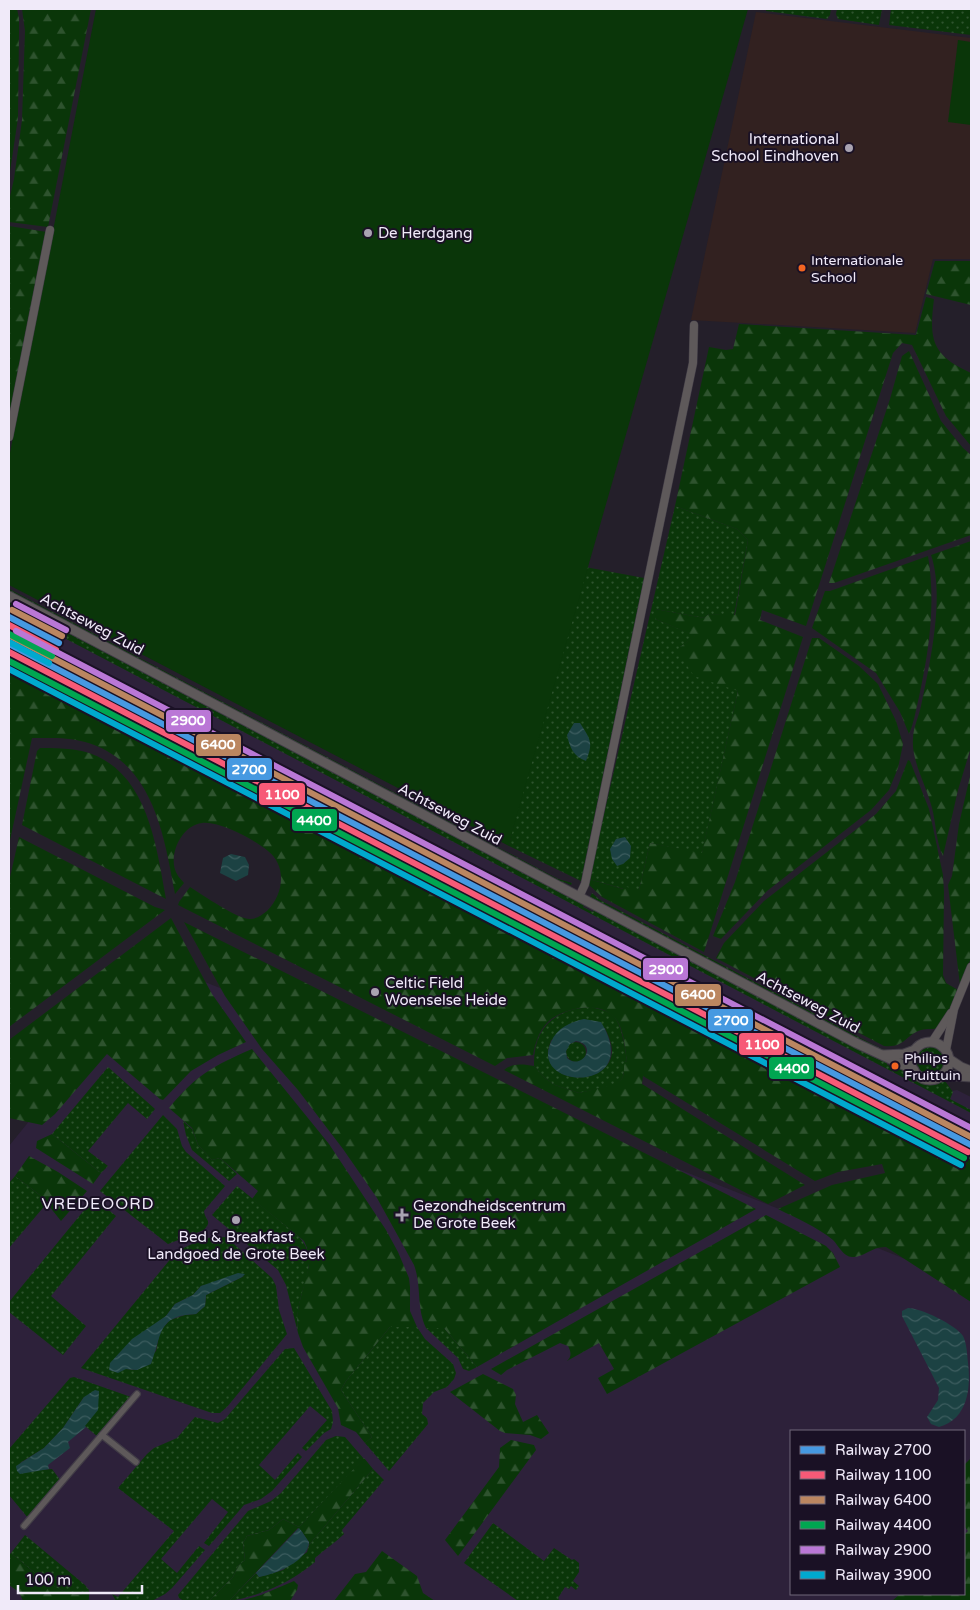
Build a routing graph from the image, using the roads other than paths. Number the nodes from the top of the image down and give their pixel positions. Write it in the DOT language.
graph roads {
  1 [pos="50,230"];
  2 [pos="694,324"];
  3 [pos="9,437"];
  4 [pos="9,596"];
  5 [pos="579,897"];
  6 [pos="971,967"];
  7 [pos="954,1009"];
  8 [pos="932,1042"];
  9 [pos="915,1050"];
  10 [pos="946,1050"];
  11 [pos="879,1054"];
  12 [pos="949,1059"];
  13 [pos="914,1070"];
  14 [pos="971,1071"];
  15 [pos="943,1075"];
  16 [pos="971,1078"];
  17 [pos="137,1394"];
  18 [pos="102,1435"];
  19 [pos="136,1462"];
  20 [pos="24,1526"];
  1 -- 3 [label="street"];
  2 -- 5 [label="street"];
  4 -- 5 [label="street, Achtseweg Zuid"];
  5 -- 11 [label="street, Achtseweg Zuid"];
  6 -- 7 [label="street"];
  7 -- 8 [label="street"];
  7 -- 10 [label="street"];
  8 -- 9 [label="street"];
  8 -- 10 [label="street"];
  9 -- 11 [label="street, Achtseweg Zuid"];
  9 -- 13 [label="street"];
  10 -- 12 [label="street"];
  11 -- 13 [label="street, Achtseweg Zuid"];
  12 -- 14 [label="street"];
  12 -- 15 [label="street"];
  13 -- 15 [label="street"];
  15 -- 16 [label="street"];
  17 -- 18 [label="street"];
  18 -- 19 [label="street"];
  18 -- 20 [label="street"];
}
